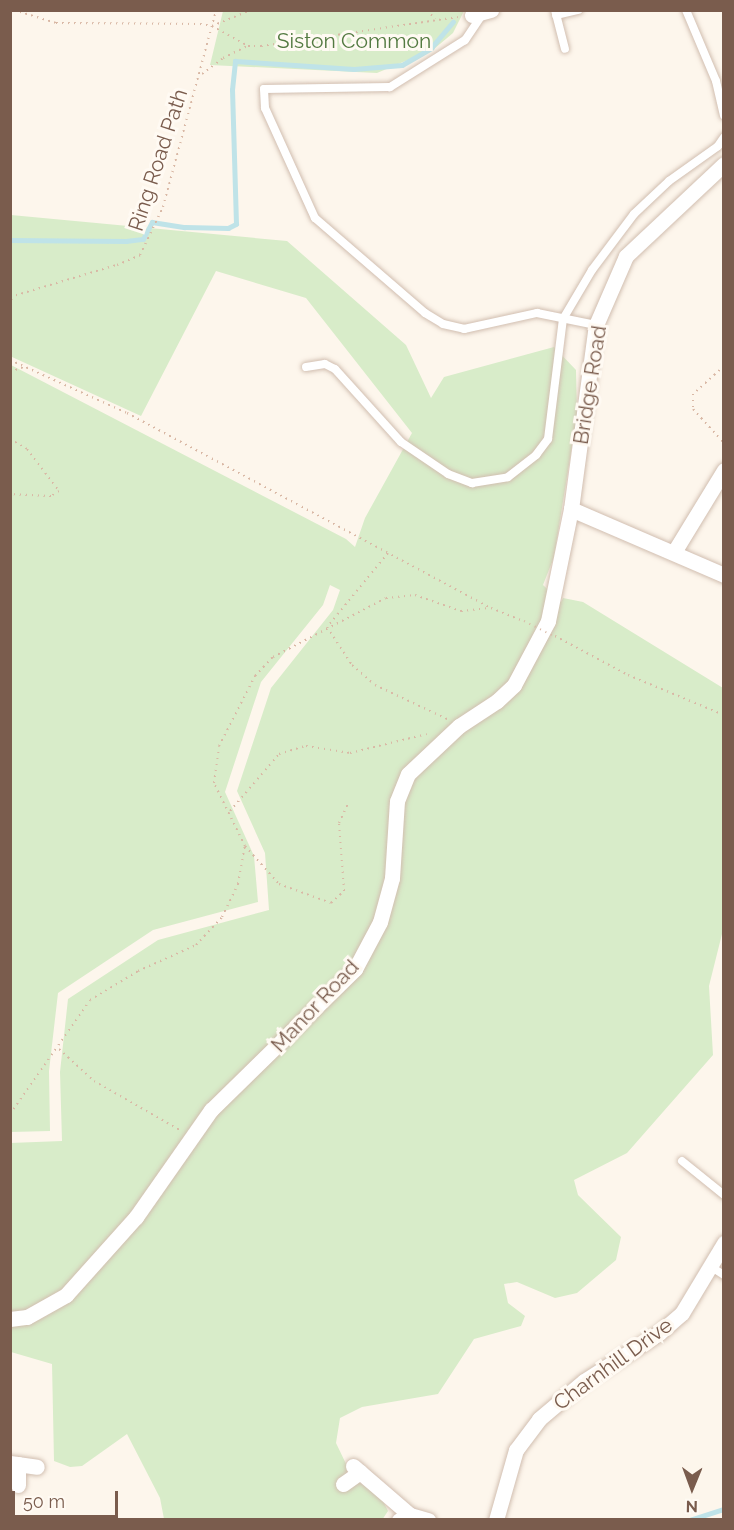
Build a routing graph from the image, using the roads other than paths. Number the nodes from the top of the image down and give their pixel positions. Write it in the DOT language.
graph roads {
  1 [pos="578,10"];
  2 [pos="686,10"];
  3 [pos="482,12"];
  4 [pos="556,13"];
  5 [pos="565,49"];
  6 [pos="720,80"];
  7 [pos="723,115"];
  8 [pos="723,137"];
  9 [pos="723,164"];
  10 [pos="563,319"];
  11 [pos="596,325"];
  12 [pos="306,367"];
  13 [pos="723,470"];
  14 [pos="571,509"];
  15 [pos="674,552"];
  16 [pos="723,575"];
  17 [pos="538,646"];
  18 [pos="682,1161"];
  19 [pos="723,1195"];
  20 [pos="723,1243"];
  21 [pos="710,1266"];
  22 [pos="723,1275"];
  23 [pos="10,1319"];
  24 [pos="14,1464"];
  25 [pos="37,1467"];
  26 [pos="343,1484"];
  27 [pos="18,1485"];
  28 [pos="404,1517"];
  29 [pos="428,1520"];
  30 [pos="496,1520"];
  1 -- 4 [label="lane"];
  2 -- 6 [label="lane"];
  3 -- 10 [label="lane"];
  4 -- 5 [label="lane"];
  6 -- 7 [label="lane"];
  8 -- 10 [label="lane"];
  9 -- 11 [label="street, Bridge Road"];
  10 -- 11 [label="lane"];
  10 -- 12 [label="lane"];
  11 -- 14 [label="street, Bridge Road"];
  13 -- 15 [label="street"];
  14 -- 15 [label="street"];
  14 -- 17 [label="street, Bridge Road"];
  15 -- 16 [label="street"];
  17 -- 23 [label="street, Manor Road"];
  18 -- 19 [label="lane"];
  20 -- 21 [label="street, Charnhill Drive"];
  21 -- 22 [label="lane"];
  21 -- 30 [label="street, Charnhill Drive"];
  24 -- 25 [label="street"];
  24 -- 27 [label="street"];
  26 -- 28 [label="street"];
  28 -- 29 [label="street"];
}
